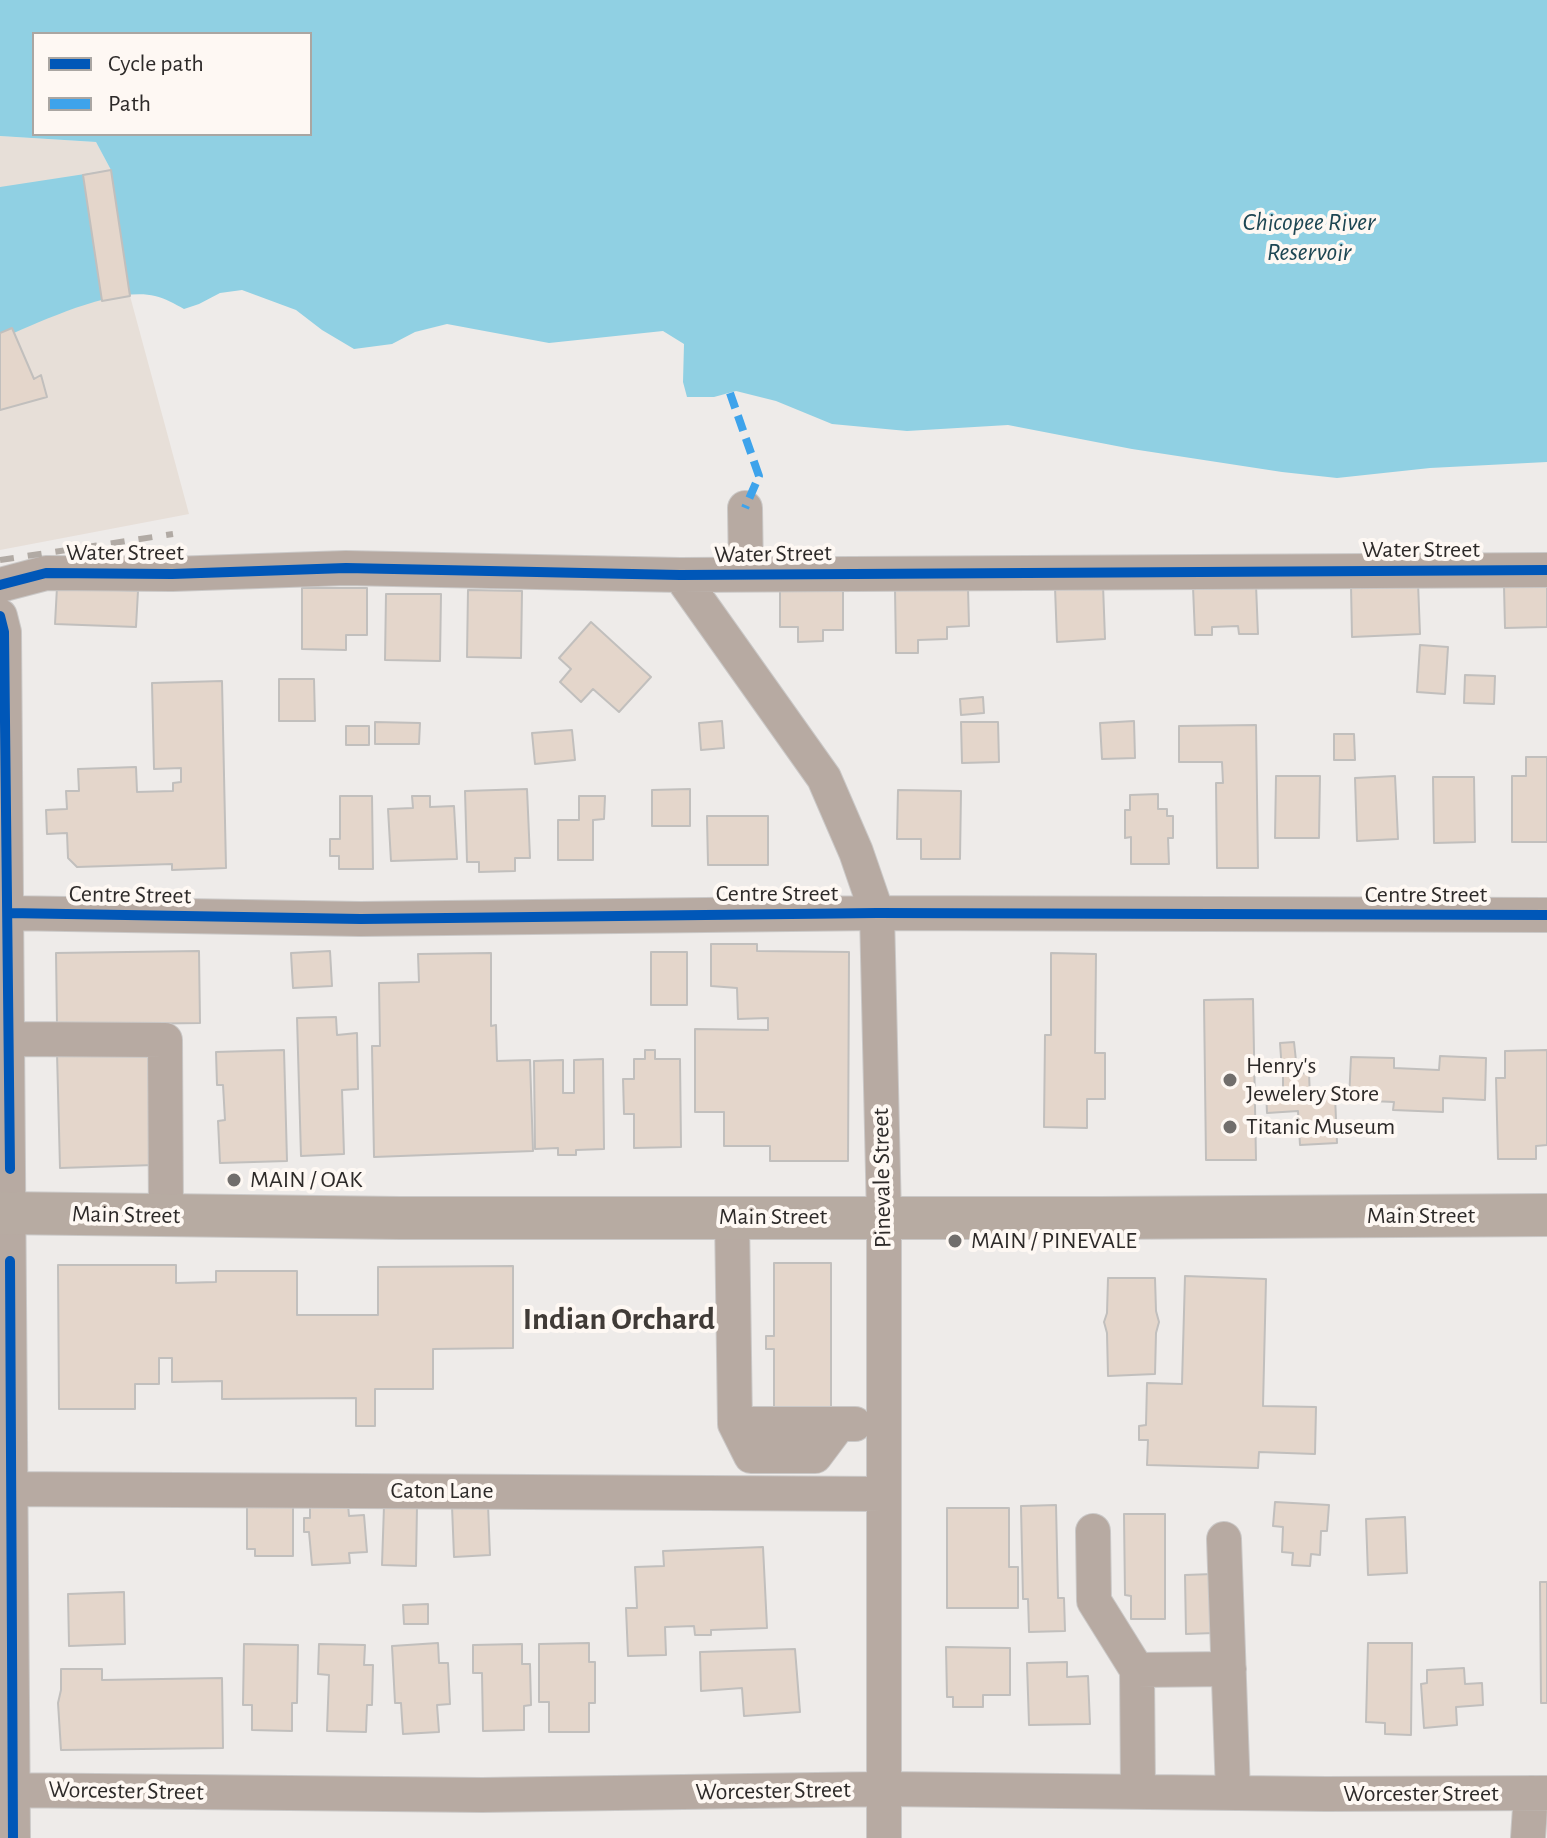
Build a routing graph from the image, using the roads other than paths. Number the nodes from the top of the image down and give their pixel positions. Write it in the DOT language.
graph roads {
  1 [pos="745,508"];
  2 [pos="1547,570"];
  3 [pos="746,574"];
  4 [pos="680,575"];
  5 [pos="0,585"];
  6 [pos="0,616"];
  7 [pos="8,913"];
  8 [pos="877,913"];
  9 [pos="1547,915"];
  10 [pos="8,1039"];
  11 [pos="5,1213"];
  12 [pos="166,1215"];
  13 [pos="1547,1215"];
  14 [pos="732,1217"];
  15 [pos="884,1217"];
  16 [pos="884,1425"];
  17 [pos="6,1489"];
  18 [pos="884,1494"];
  19 [pos="1093,1531"];
  20 [pos="1224,1539"];
  21 [pos="1229,1669"];
  22 [pos="1137,1670"];
  23 [pos="884,1789"];
  24 [pos="6,1790"];
  25 [pos="1138,1792"];
  26 [pos="1233,1793"];
  27 [pos="1539,1793"];
  28 [pos="13,1838"];
  29 [pos="884,1838"];
  30 [pos="1528,1838"];
  1 -- 3 [label="street"];
  2 -- 3 [label="street, Water Street"];
  3 -- 4 [label="street, Water Street"];
  4 -- 5 [label="street, Water Street"];
  4 -- 8 [label="street, Pinevale Street"];
  6 -- 7 [label="street"];
  7 -- 8 [label="street, Centre Street"];
  7 -- 10 [label="street"];
  8 -- 9 [label="street, Centre Street"];
  8 -- 15 [label="street, Pinevale Street"];
  10 -- 11 [label="street"];
  10 -- 12 [label="street"];
  11 -- 12 [label="main road, Main Street"];
  11 -- 17 [label="street"];
  12 -- 14 [label="main road, Main Street"];
  13 -- 15 [label="main road, Main Street"];
  14 -- 15 [label="main road, Main Street"];
  14 -- 16 [label="street"];
  15 -- 16 [label="street, Pinevale Street"];
  16 -- 18 [label="street, Pinevale Street"];
  17 -- 18 [label="street, Caton Lane"];
  17 -- 24 [label="street"];
  18 -- 23 [label="street, Pinevale Street"];
  19 -- 22 [label="street"];
  20 -- 21 [label="street"];
  21 -- 22 [label="street"];
  21 -- 26 [label="street"];
  22 -- 25 [label="street"];
  23 -- 24 [label="street, Worcester Street"];
  23 -- 25 [label="street, Worcester Street"];
  23 -- 29 [label="street, Pinevale Street"];
  24 -- 28 [label="street"];
  25 -- 26 [label="street, Worcester Street"];
  26 -- 27 [label="street, Worcester Street"];
  27 -- 30 [label="street"];
}
